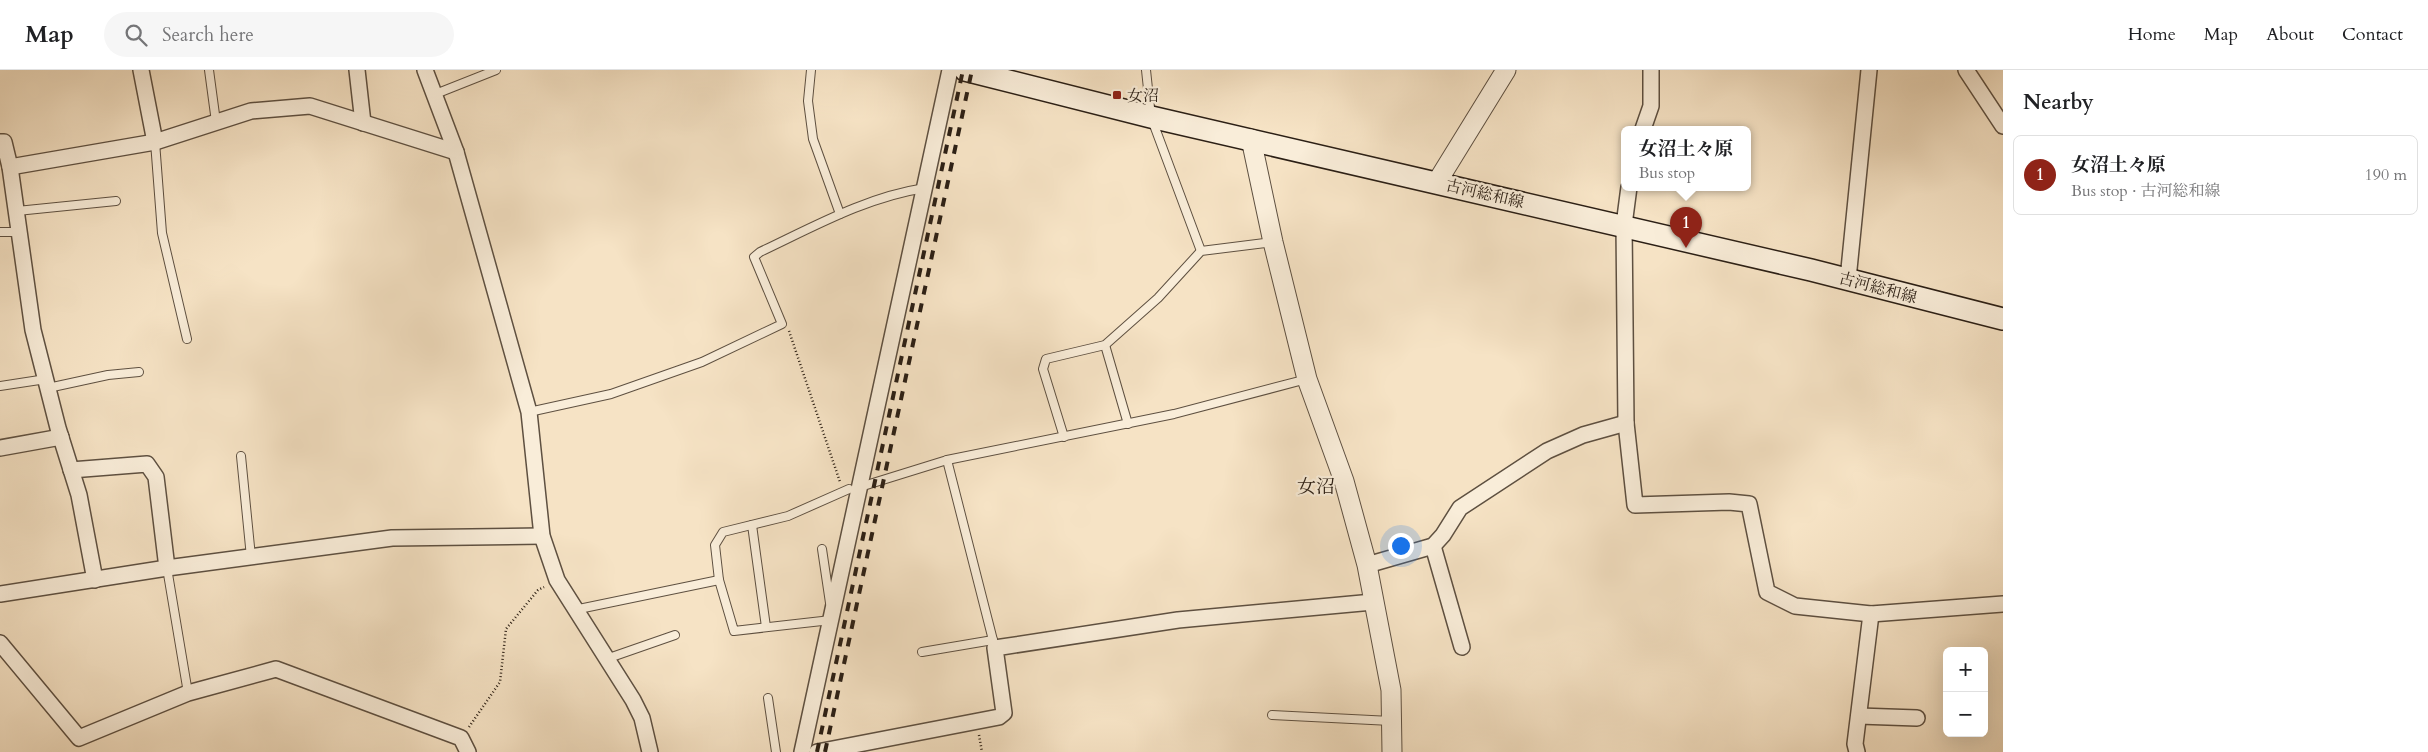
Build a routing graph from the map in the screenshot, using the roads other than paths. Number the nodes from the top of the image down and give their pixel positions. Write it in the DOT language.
graph roads {
  1 [pos="141,70"];
  2 [pos="209,70"];
  3 [pos="357,70"];
  4 [pos="425,70"];
  5 [pos="496,70"];
  6 [pos="811,70"];
  7 [pos="950,70"];
  8 [pos="965,70"];
  9 [pos="1146,70"];
  10 [pos="1506,70"];
  11 [pos="1651,70"];
  12 [pos="1868,70"];
  13 [pos="1966,70"];
  14 [pos="433,95"];
  15 [pos="1151,117"];
  16 [pos="216,122"];
  17 [pos="363,123"];
  18 [pos="1644,126"];
  19 [pos="2003,126"];
  20 [pos="1251,139"];
  21 [pos="0,142"];
  22 [pos="155,142"];
  23 [pos="456,152"];
  24 [pos="10,167"];
  25 [pos="1437,182"];
  26 [pos="925,188"];
  27 [pos="1628,191"];
  28 [pos="116,201"];
  29 [pos="17,211"];
  30 [pos="840,214"];
  31 [pos="1624,225"];
  32 [pos="0,232"];
  33 [pos="20,232"];
  34 [pos="1273,242"];
  35 [pos="1201,251"];
  36 [pos="1848,280"];
  37 [pos="2003,319"];
  38 [pos="187,339"];
  39 [pos="1105,345"];
  40 [pos="139,372"];
  41 [pos="1307,379"];
  42 [pos="47,384"];
  43 [pos="0,386"];
  44 [pos="530,412"];
  45 [pos="1626,423"];
  46 [pos="1128,424"];
  47 [pos="61,437"];
  48 [pos="1064,437"];
  49 [pos="0,448"];
  50 [pos="241,456"];
  51 [pos="947,460"];
  52 [pos="71,470"];
  53 [pos="854,488"];
  54 [pos="752,525"];
  55 [pos="542,536"];
  56 [pos="1433,546"];
  57 [pos="822,549"];
  58 [pos="251,557"];
  59 [pos="1367,565"];
  60 [pos="167,568"];
  61 [pos="95,580"];
  62 [pos="719,580"];
  63 [pos="0,594"];
  64 [pos="1373,602"];
  65 [pos="2003,604"];
  66 [pos="574,610"];
  67 [pos="1871,614"];
  68 [pos="831,617"];
  69 [pos="766,627"];
  70 [pos="675,635"];
  71 [pos="0,642"];
  72 [pos="994,644"];
  73 [pos="1462,647"];
  74 [pos="922,652"];
  75 [pos="606,659"];
  76 [pos="188,693"];
  77 [pos="768,698"];
  78 [pos="1272,715"];
  79 [pos="1858,716"];
  80 [pos="1916,718"];
  81 [pos="1391,720"];
  82 [pos="843,750"];
  83 [pos="468,752"];
  84 [pos="650,752"];
  85 [pos="776,752"];
  86 [pos="802,752"];
  87 [pos="817,752"];
  88 [pos="1392,752"];
  89 [pos="1857,752"];
  1 -- 22 [label="street"];
  2 -- 16 [label="lane"];
  3 -- 17 [label="street"];
  4 -- 14 [label="street"];
  5 -- 14 [label="lane"];
  6 -- 30 [label="lane"];
  7 -- 26 [label="street"];
  8 -- 15 [label="main road, 古河総和線"];
  9 -- 15 [label="lane"];
  10 -- 25 [label="street"];
  11 -- 18 [label="street"];
  12 -- 36 [label="street"];
  13 -- 19 [label="street"];
  14 -- 23 [label="street"];
  15 -- 20 [label="main road, 古河総和線"];
  15 -- 35 [label="lane"];
  16 -- 17 [label="street"];
  16 -- 22 [label="street"];
  17 -- 23 [label="street"];
  20 -- 25 [label="main road, 古河総和線"];
  20 -- 34 [label="street"];
  21 -- 24 [label="street"];
  22 -- 24 [label="street"];
  22 -- 38 [label="lane"];
  23 -- 44 [label="street"];
  24 -- 29 [label="street"];
  25 -- 31 [label="main road, 古河総和線"];
  26 -- 30 [label="lane"];
  26 -- 53 [label="street"];
  27 -- 31 [label="street"];
  28 -- 29 [label="lane"];
  29 -- 33 [label="street"];
  30 -- 44 [label="lane"];
  31 -- 36 [label="main road, 古河総和線"];
  31 -- 45 [label="street"];
  32 -- 33 [label="lane"];
  33 -- 42 [label="street"];
  34 -- 35 [label="lane"];
  34 -- 41 [label="street"];
  35 -- 39 [label="lane"];
  36 -- 37 [label="main road, 古河総和線"];
  39 -- 46 [label="lane"];
  39 -- 48 [label="lane"];
  40 -- 42 [label="lane"];
  41 -- 46 [label="lane"];
  41 -- 59 [label="street"];
  42 -- 43 [label="lane"];
  42 -- 47 [label="street"];
  44 -- 55 [label="street"];
  45 -- 56 [label="street"];
  45 -- 67 [label="street"];
  46 -- 48 [label="lane"];
  47 -- 49 [label="street"];
  47 -- 52 [label="street"];
  48 -- 51 [label="lane"];
  50 -- 58 [label="lane"];
  51 -- 53 [label="lane"];
  51 -- 72 [label="lane"];
  52 -- 60 [label="street"];
  52 -- 61 [label="street"];
  53 -- 54 [label="lane"];
  53 -- 68 [label="street"];
  54 -- 62 [label="lane"];
  54 -- 69 [label="lane"];
  55 -- 58 [label="street"];
  55 -- 66 [label="street"];
  56 -- 59 [label="street"];
  56 -- 73 [label="street"];
  57 -- 68 [label="lane"];
  58 -- 60 [label="street"];
  59 -- 64 [label="street"];
  60 -- 61 [label="street"];
  60 -- 76 [label="lane"];
  61 -- 63 [label="street"];
  62 -- 66 [label="lane"];
  62 -- 69 [label="lane"];
  64 -- 72 [label="street"];
  64 -- 81 [label="street"];
  65 -- 67 [label="street"];
  66 -- 75 [label="street"];
  67 -- 79 [label="street"];
  68 -- 69 [label="lane"];
  68 -- 86 [label="street"];
  70 -- 75 [label="lane"];
  71 -- 76 [label="street"];
  72 -- 74 [label="lane"];
  72 -- 82 [label="street"];
  75 -- 84 [label="street"];
  76 -- 83 [label="street"];
  77 -- 85 [label="lane"];
  78 -- 81 [label="lane"];
  79 -- 80 [label="street"];
  79 -- 89 [label="street"];
  81 -- 88 [label="street"];
  82 -- 87 [label="street"];
}
